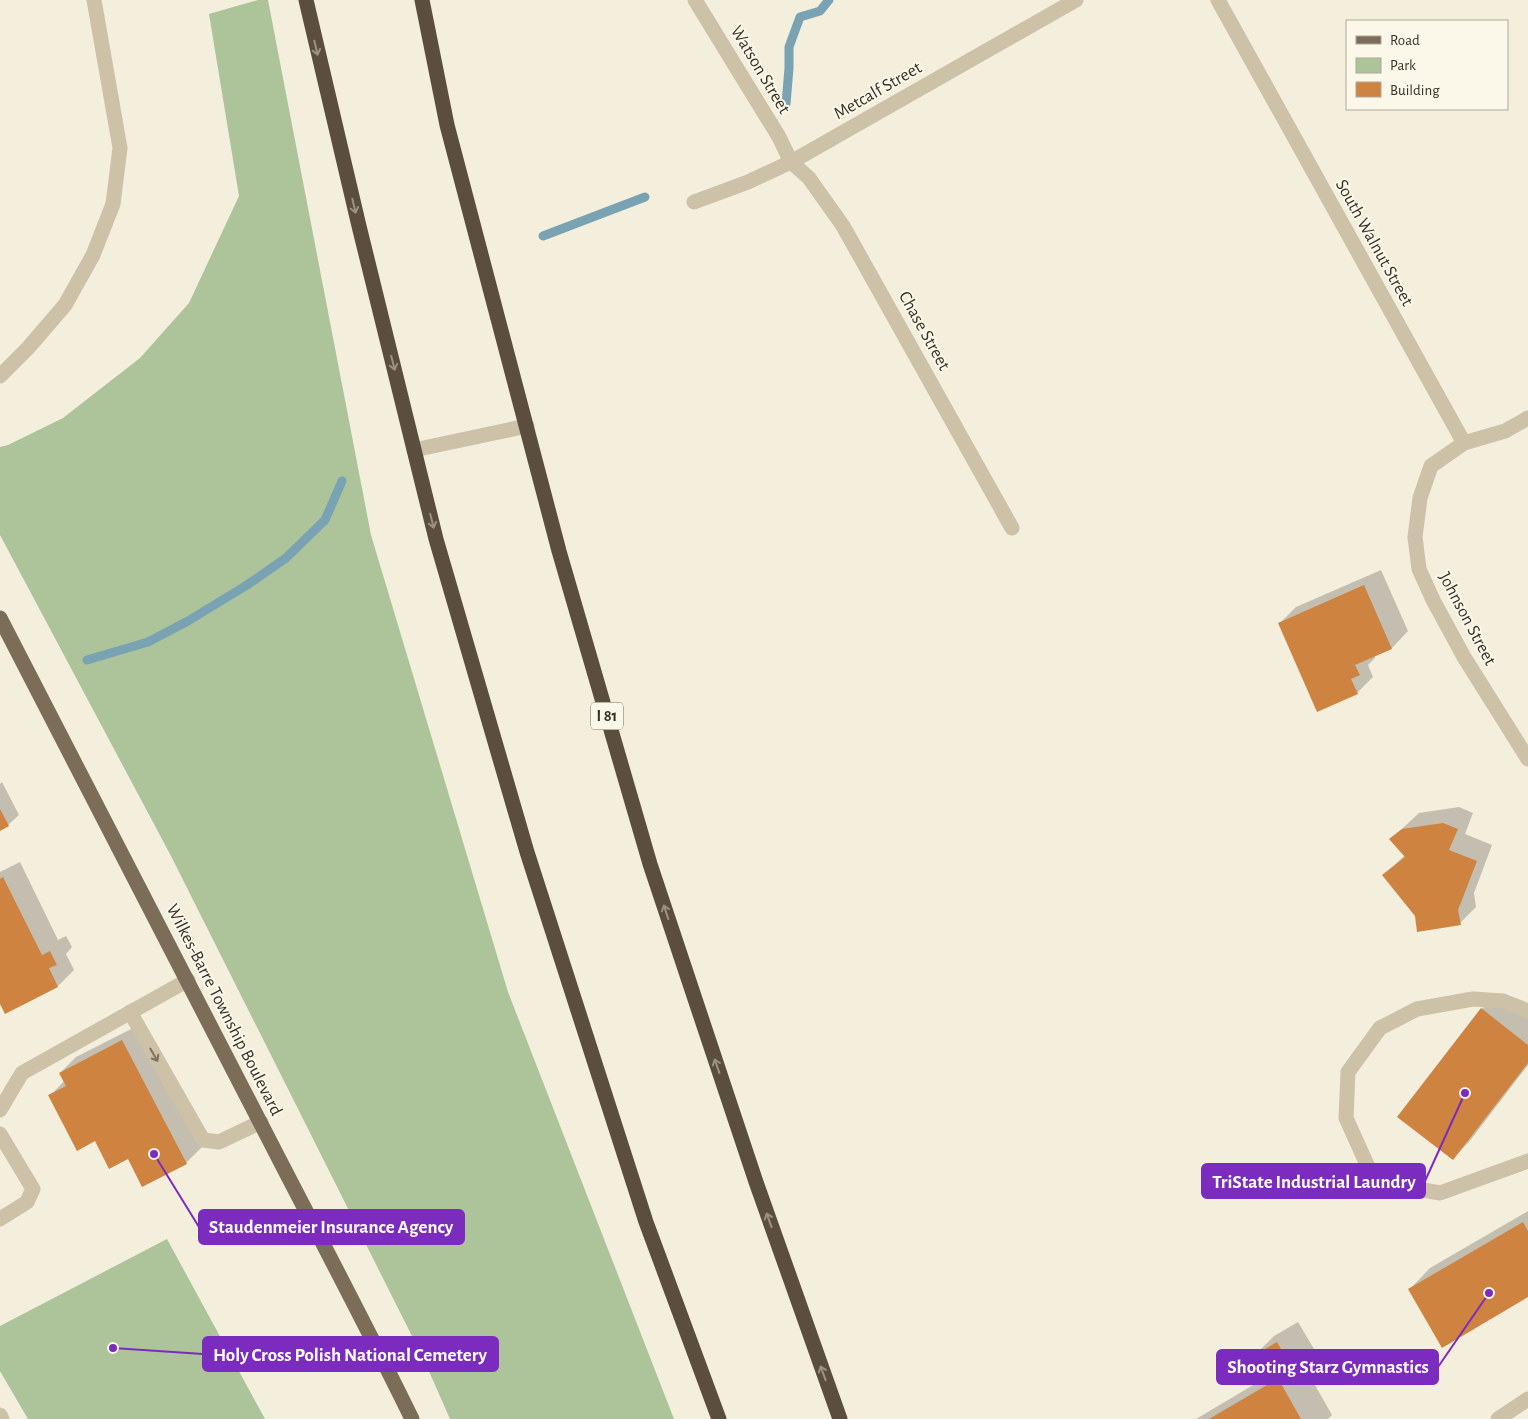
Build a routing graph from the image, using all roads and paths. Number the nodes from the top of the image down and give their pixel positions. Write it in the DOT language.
graph roads {
  1 [pos="94,0"];
  2 [pos="306,0"];
  3 [pos="422,0"];
  4 [pos="695,0"];
  5 [pos="1076,0"];
  6 [pos="1218,0"];
  7 [pos="791,162"];
  8 [pos="694,202"];
  9 [pos="0,376"];
  10 [pos="1528,418"];
  11 [pos="527,426"];
  12 [pos="1464,443"];
  13 [pos="414,450"];
  14 [pos="1012,528"];
  15 [pos="0,618"];
  16 [pos="1528,758"];
  17 [pos="188,980"];
  18 [pos="1528,1011"];
  19 [pos="130,1012"];
  20 [pos="0,1110"];
  21 [pos="261,1122"];
  22 [pos="0,1134"];
  23 [pos="1528,1161"];
  24 [pos="0,1219"];
  25 [pos="1528,1399"];
  26 [pos="0,1415"];
  27 [pos="2,1419"];
  28 [pos="412,1419"];
  29 [pos="719,1419"];
  30 [pos="840,1419"];
  31 [pos="1498,1419"];
  1 -- 9 [label="street"];
  2 -- 13 [label="highway, one-way"];
  3 -- 11 [label="highway, I 81"];
  4 -- 7 [label="street, Watson Street"];
  5 -- 7 [label="street, Metcalf Street"];
  6 -- 12 [label="street, South Walnut Street"];
  7 -- 8 [label="street, Metcalf Street"];
  7 -- 14 [label="street, Chase Street"];
  10 -- 12 [label="street"];
  11 -- 13 [label="street"];
  30 -- 11 [label="highway, I 81, one-way"];
  12 -- 16 [label="street, Johnson Street"];
  13 -- 29 [label="highway, one-way"];
  15 -- 17 [label="main road, Wilkes-Barre Township Boulevard"];
  17 -- 19 [label="street"];
  17 -- 21 [label="main road, Wilkes-Barre Township Boulevard"];
  18 -- 23 [label="street"];
  19 -- 20 [label="street"];
  19 -- 21 [label="street, one-way"];
  21 -- 28 [label="main road, Wilkes-Barre Township Boulevard"];
  22 -- 24 [label="street"];
  25 -- 31 [label="street"];
  26 -- 27 [label="street"];
}
